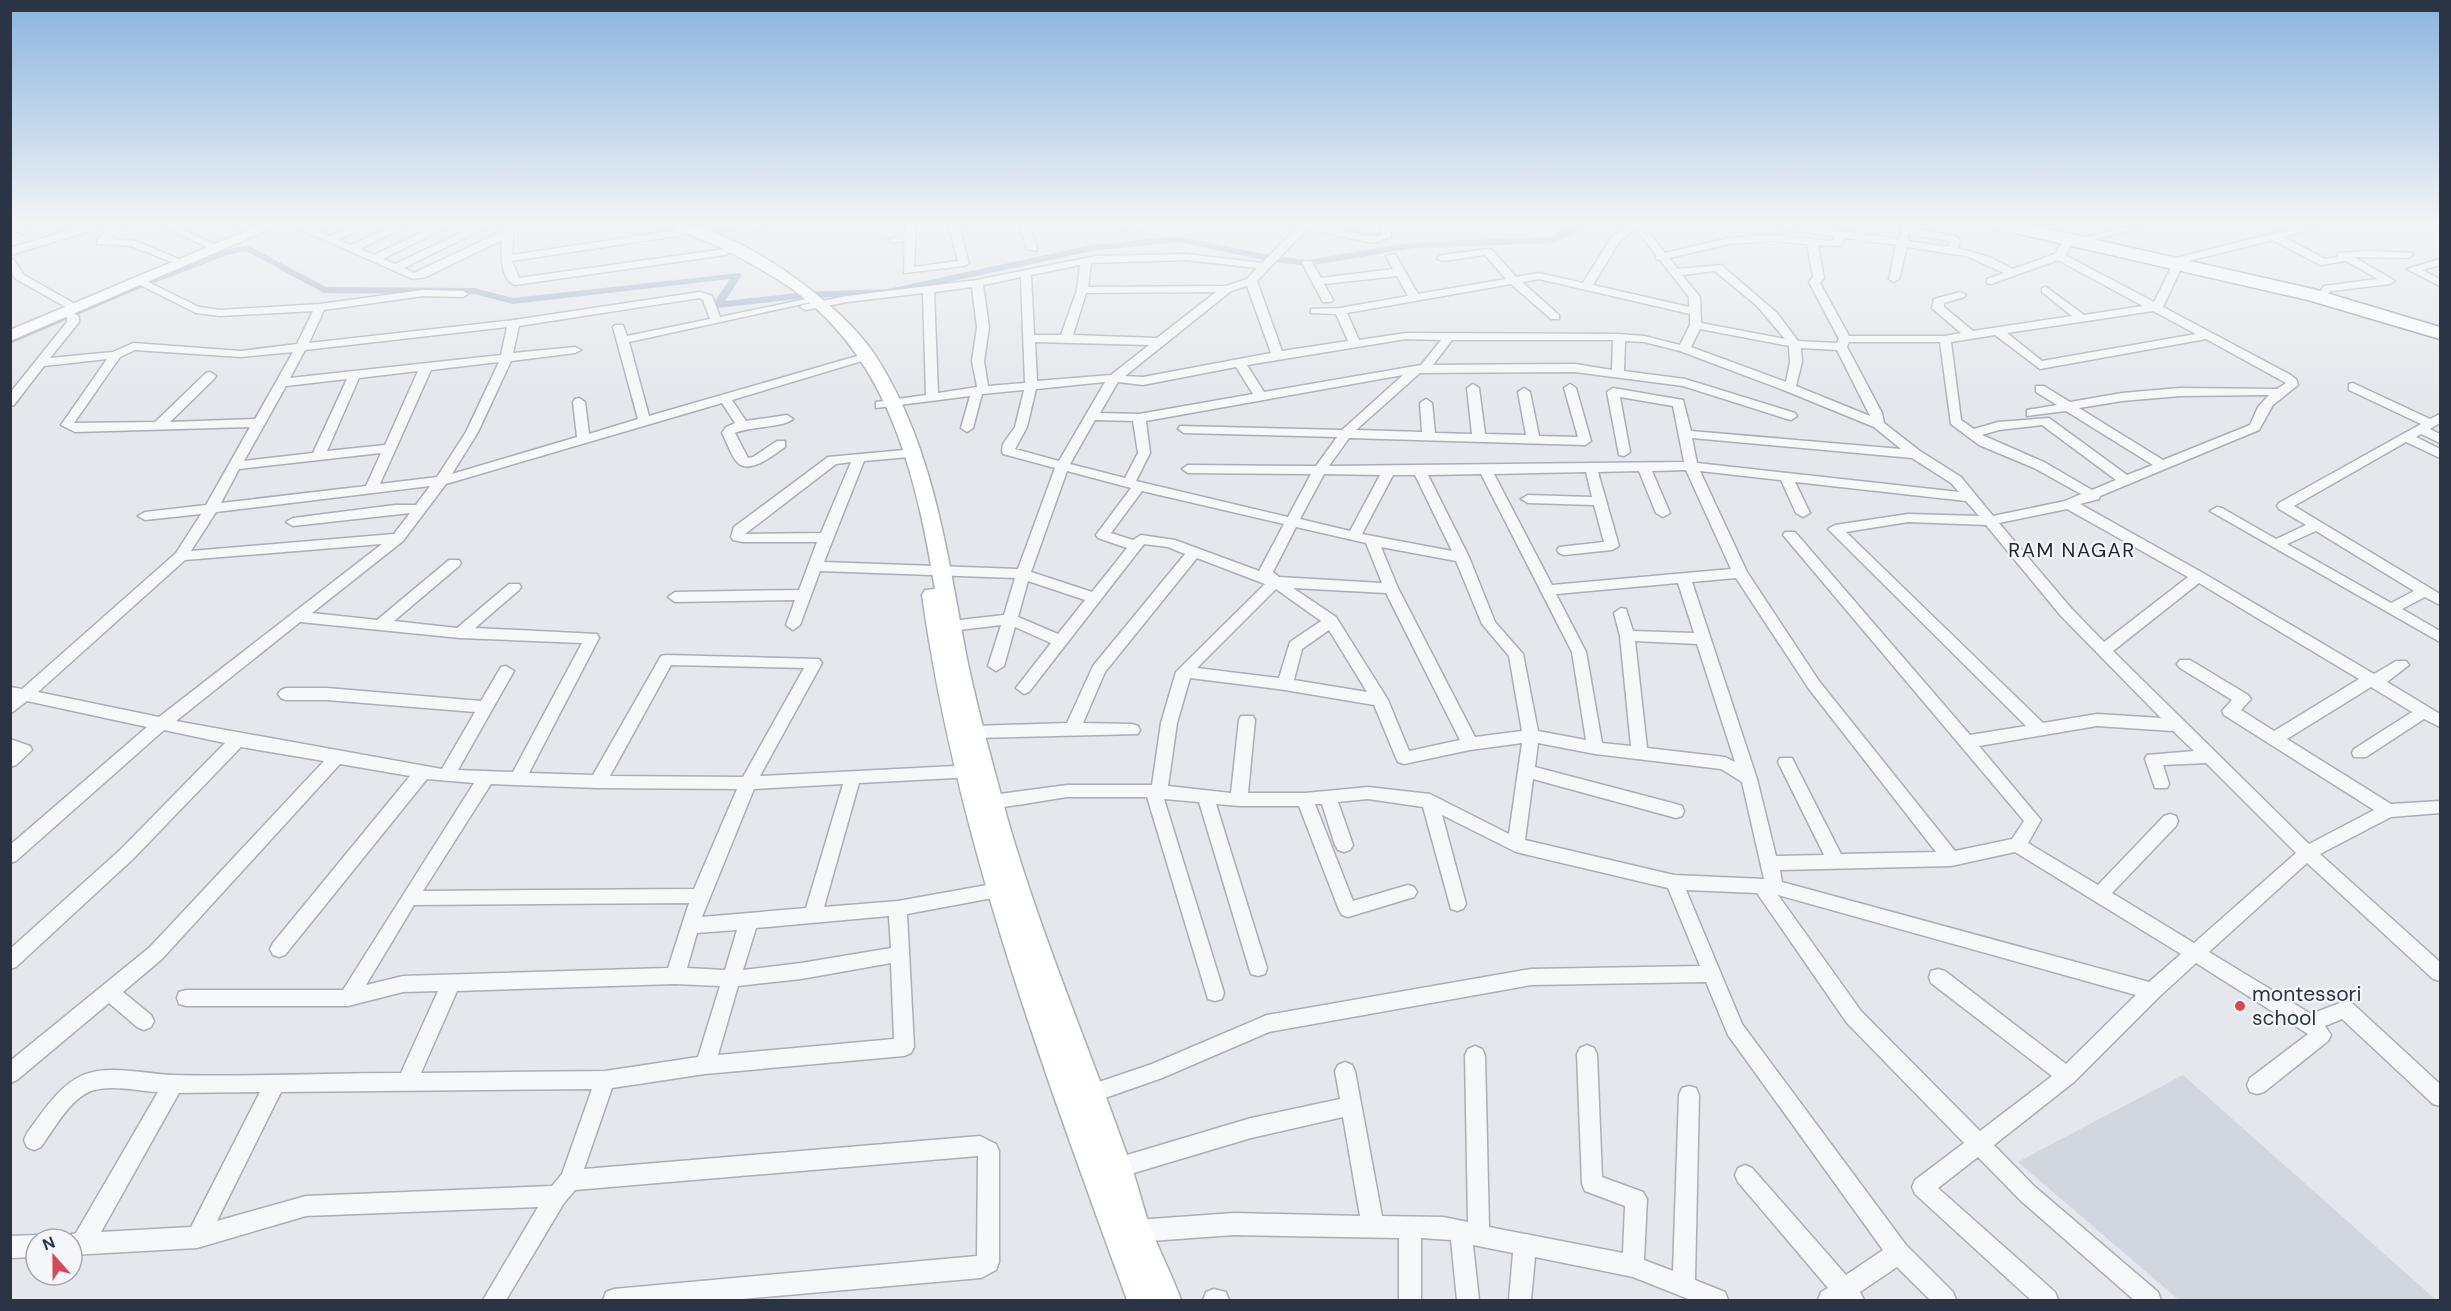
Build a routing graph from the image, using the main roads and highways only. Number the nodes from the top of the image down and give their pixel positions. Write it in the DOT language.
graph roads {
  1 [pos="2271,284"];
  2 [pos="2284,284"];
  3 [pos="2440,327"];
  4 [pos="2440,333"];
  1 -- 4 [label="highway"];
  2 -- 3 [label="highway"];
}
